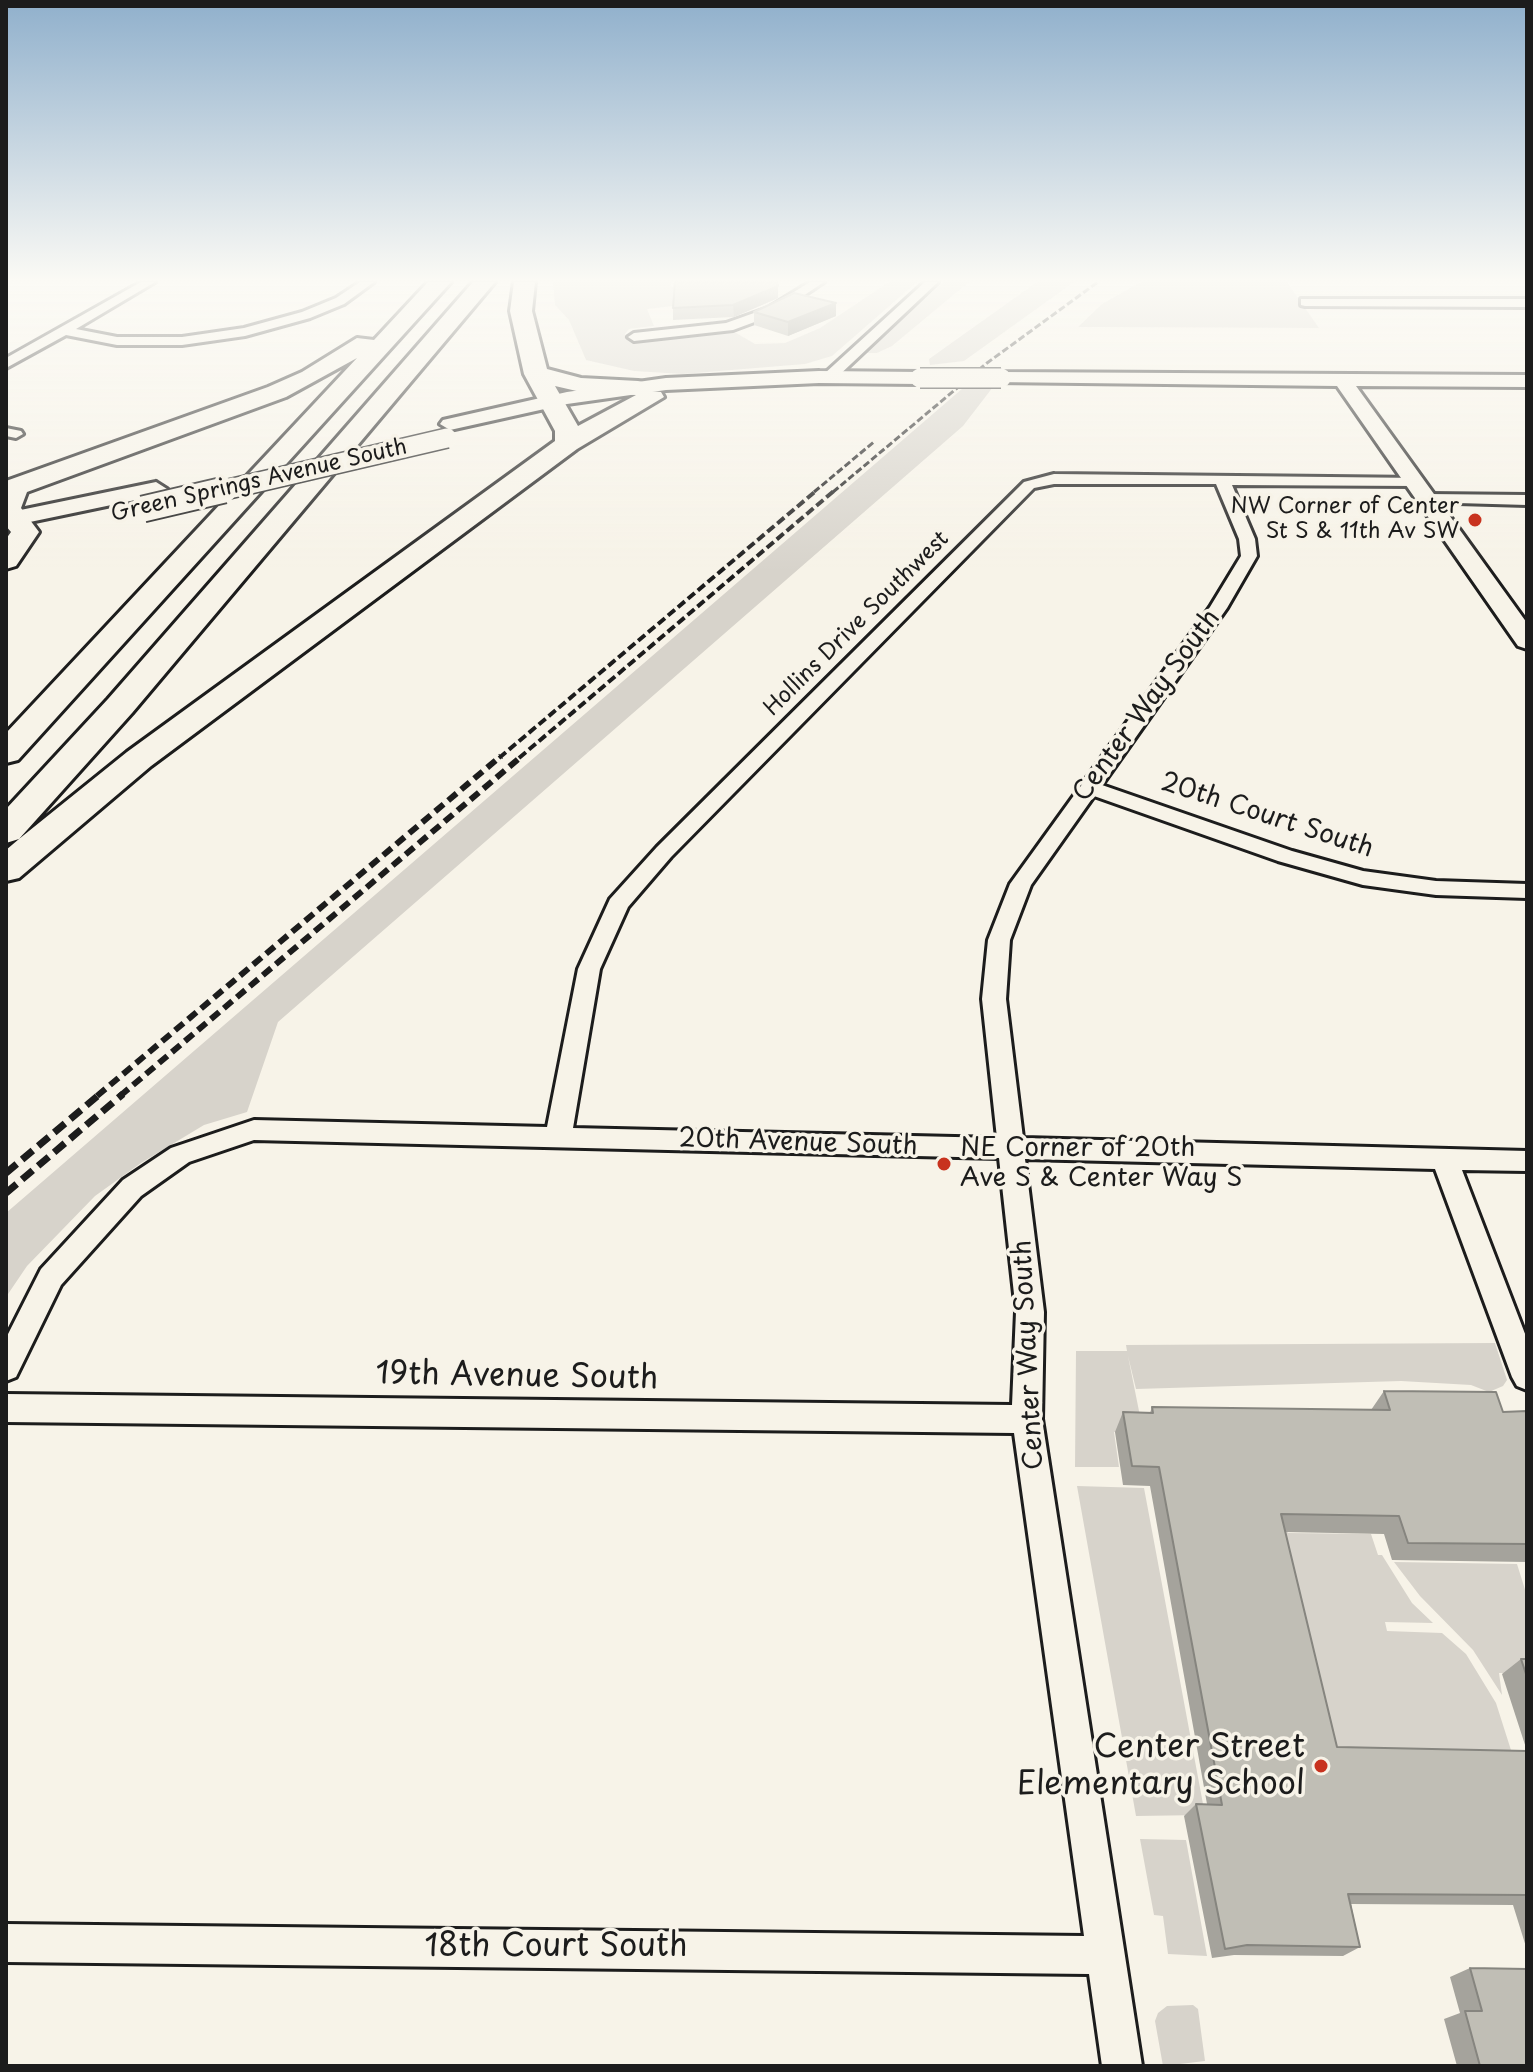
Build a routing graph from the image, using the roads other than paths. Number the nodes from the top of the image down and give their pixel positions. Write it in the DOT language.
graph roads {
  1 [pos="305,379"];
  2 [pos="351,379"];
  3 [pos="401,379"];
  4 [pos="538,379"];
  5 [pos="555,379"];
  6 [pos="782,379"];
  7 [pos="1080,379"];
  8 [pos="1343,381"];
  9 [pos="1527,381"];
  10 [pos="645,392"];
  11 [pos="552,408"];
  12 [pos="448,431"];
  13 [pos="568,444"];
  14 [pos="1222,480"];
  15 [pos="11,489"];
  16 [pos="1422,490"];
  17 [pos="1527,500"];
  18 [pos="13,526"];
  19 [pos="6,560"];
  20 [pos="1527,641"];
  21 [pos="6,753"];
  22 [pos="1089,787"];
  23 [pos="6,831"];
  24 [pos="6,869"];
  25 [pos="1527,891"];
  26 [pos="558,1135"];
  27 [pos="1012,1150"];
  28 [pos="1445,1160"];
  29 [pos="1527,1161"];
  30 [pos="6,1368"];
  31 [pos="1527,1377"];
  32 [pos="6,1408"];
  33 [pos="1027,1419"];
  34 [pos="6,1943"];
  35 [pos="1105,1955"];
  36 [pos="1122,2066"];
  1 -- 15 [label="highway"];
  2 -- 21 [label="highway"];
  3 -- 23 [label="highway"];
  4 -- 11 [label="highway"];
  5 -- 10 [label="highway"];
  6 -- 10 [label="main road, Green Springs Avenue South"];
  7 -- 8 [label="main road, Green Springs Avenue South, bridge"];
  8 -- 9 [label="main road, Green Springs Avenue South"];
  8 -- 16 [label="main road"];
  10 -- 11 [label="main road, Green Springs Avenue South"];
  10 -- 13 [label="highway"];
  11 -- 12 [label="main road, Green Springs Avenue South"];
  11 -- 13 [label="highway"];
  12 -- 18 [label="main road, Green Springs Avenue South"];
  12 -- 18 [label="main road, Green Springs Avenue South, bridge"];
  13 -- 24 [label="highway"];
  14 -- 16 [label="street, Hollins Drive Southwest"];
  14 -- 22 [label="street, Center Way South"];
  14 -- 26 [label="street, Hollins Drive Southwest"];
  15 -- 18 [label="highway"];
  16 -- 17 [label="street, Hollins Drive Southwest"];
  16 -- 20 [label="main road"];
  18 -- 19 [label="highway"];
  22 -- 25 [label="street, 20th Court South"];
  22 -- 27 [label="street, Center Way South"];
  26 -- 27 [label="street, 20th Avenue South"];
  26 -- 30 [label="street, 20th Avenue South"];
  27 -- 28 [label="street, 20th Avenue South"];
  27 -- 33 [label="street, Center Way South"];
  28 -- 29 [label="street, 20th Avenue South"];
  28 -- 31 [label="street"];
  32 -- 33 [label="street, 19th Avenue South"];
  33 -- 35 [label="street, Center Way South"];
  34 -- 35 [label="street, 18th Court South"];
  35 -- 36 [label="street, Center Way South"];
}
